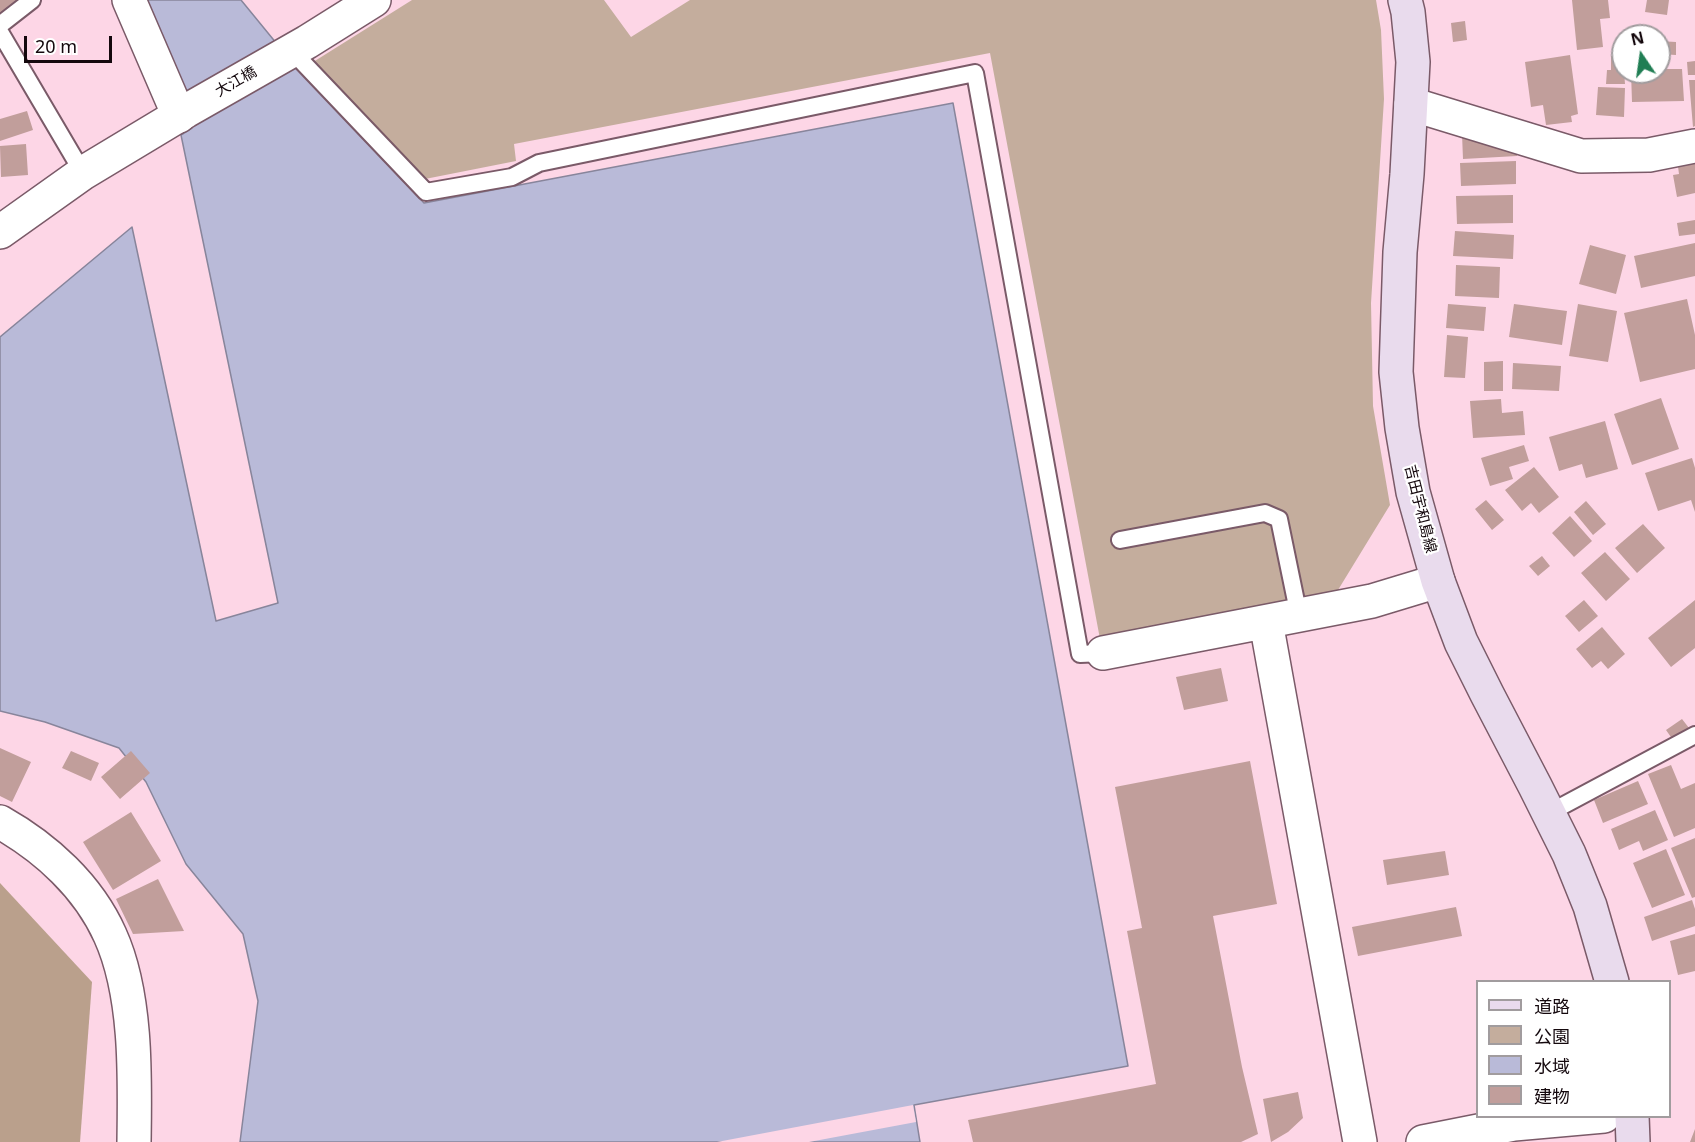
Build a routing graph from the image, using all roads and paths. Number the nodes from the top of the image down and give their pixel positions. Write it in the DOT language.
graph roads {
  1 [pos="32,0"];
  2 [pos="129,0"];
  3 [pos="374,0"];
  4 [pos="1405,0"];
  5 [pos="0,25"];
  6 [pos="0,32"];
  7 [pos="288,52"];
  8 [pos="1411,104"];
  9 [pos="182,113"];
  10 [pos="1695,147"];
  11 [pos="83,173"];
  12 [pos="0,232"];
  13 [pos="1120,540"];
  14 [pos="1438,581"];
  15 [pos="1299,616"];
  16 [pos="1266,622"];
  17 [pos="1103,653"];
  18 [pos="1695,735"];
  19 [pos="1549,813"];
  20 [pos="0,822"];
  21 [pos="1612,980"];
  22 [pos="1582,1118"];
  23 [pos="1632,1118"];
  24 [pos="134,1142"];
  25 [pos="1360,1142"];
  26 [pos="1423,1142"];
  27 [pos="1633,1142"];
  1 -- 5 [label="lane"];
  2 -- 9 [label="street"];
  3 -- 7 [label="street, 大江橋"];
  4 -- 8 [label="main road, 吉田宇和島線"];
  6 -- 11 [label="lane"];
  7 -- 9 [label="street, 大江橋"];
  7 -- 17 [label="lane"];
  8 -- 10 [label="street"];
  8 -- 14 [label="main road, 吉田宇和島線"];
  9 -- 11 [label="street, 大江橋"];
  11 -- 12 [label="street, 大江橋"];
  13 -- 15 [label="lane"];
  14 -- 15 [label="street"];
  14 -- 19 [label="main road, 吉田宇和島線"];
  15 -- 16 [label="street"];
  16 -- 17 [label="street"];
  16 -- 25 [label="street"];
  18 -- 19 [label="lane"];
  19 -- 21 [label="main road, 吉田宇和島線"];
  20 -- 24 [label="street"];
  22 -- 26 [label="street"];
  23 -- 27 [label="main road"];
}
